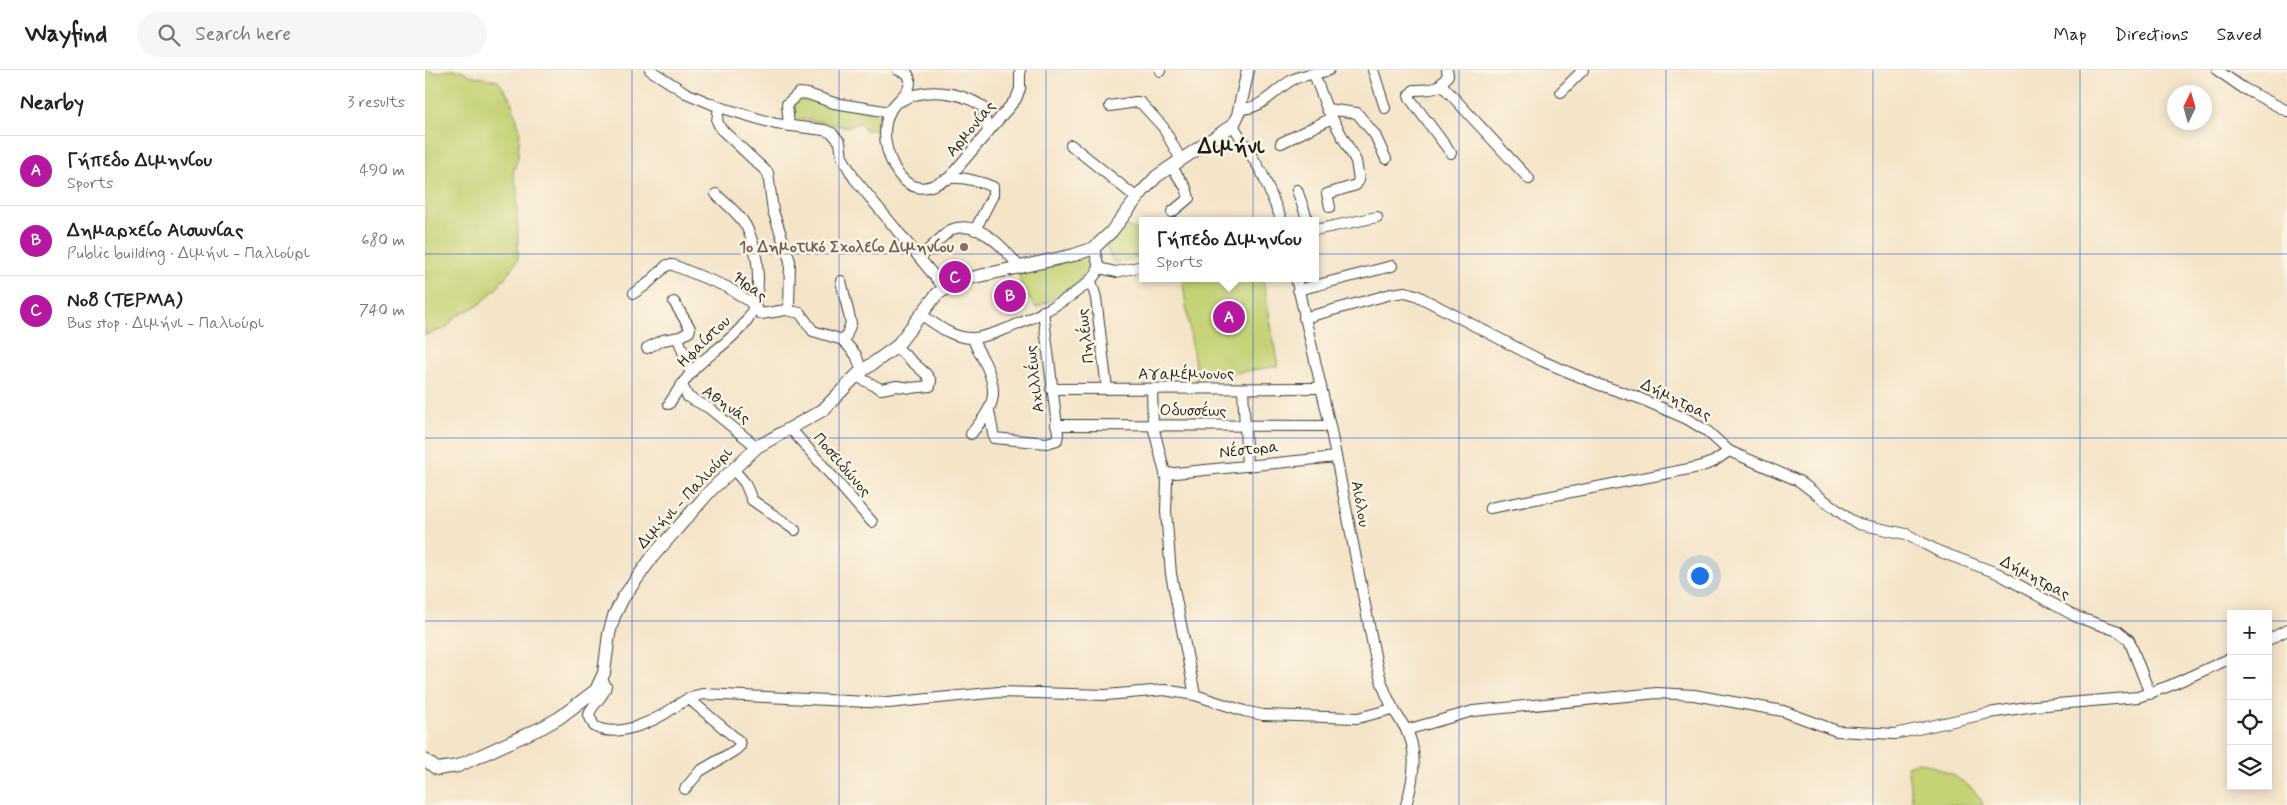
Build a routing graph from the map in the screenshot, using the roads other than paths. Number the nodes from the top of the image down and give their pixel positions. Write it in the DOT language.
graph roads {
  1 [pos="650,70"];
  2 [pos="898,70"];
  3 [pos="1020,70"];
  4 [pos="1248,70"];
  5 [pos="1329,70"];
  6 [pos="1373,70"];
  7 [pos="1447,70"];
  8 [pos="1583,70"];
  9 [pos="2217,70"];
  10 [pos="1314,74"];
  11 [pos="1441,84"];
  12 [pos="1561,92"];
  13 [pos="1110,106"];
  14 [pos="719,107"];
  15 [pos="892,108"];
  16 [pos="1385,108"];
  17 [pos="1240,109"];
  18 [pos="2287,110"];
  19 [pos="1330,113"];
  20 [pos="1233,125"];
  21 [pos="789,126"];
  22 [pos="988,132"];
  23 [pos="1071,144"];
  24 [pos="1281,144"];
  25 [pos="1451,153"];
  26 [pos="1386,159"];
  27 [pos="1176,163"];
  28 [pos="948,179"];
  29 [pos="1529,179"];
  30 [pos="1297,190"];
  31 [pos="716,194"];
  32 [pos="1137,198"];
  33 [pos="1330,206"];
  34 [pos="1172,212"];
  35 [pos="1280,217"];
  36 [pos="1307,217"];
  37 [pos="1377,217"];
  38 [pos="1319,229"];
  39 [pos="975,230"];
  40 [pos="1094,248"];
  41 [pos="920,258"];
  42 [pos="1392,266"];
  43 [pos="1019,267"];
  44 [pos="1139,267"];
  45 [pos="1099,268"];
  46 [pos="841,281"];
  47 [pos="1091,281"];
  48 [pos="1297,282"];
  49 [pos="945,289"];
  50 [pos="1298,290"];
  51 [pos="634,293"];
  52 [pos="674,302"];
  53 [pos="753,306"];
  54 [pos="789,310"];
  55 [pos="1043,311"];
  56 [pos="922,314"];
  57 [pos="1304,318"];
  58 [pos="678,338"];
  59 [pos="973,338"];
  60 [pos="845,342"];
  61 [pos="896,347"];
  62 [pos="647,348"];
  63 [pos="691,374"];
  64 [pos="859,374"];
  65 [pos="682,385"];
  66 [pos="1321,388"];
  67 [pos="1051,389"];
  68 [pos="1107,389"];
  69 [pos="1152,389"];
  70 [pos="1243,389"];
  71 [pos="669,404"];
  72 [pos="989,411"];
  73 [pos="1056,425"];
  74 [pos="1153,426"];
  75 [pos="1330,426"];
  76 [pos="1245,427"];
  77 [pos="790,428"];
  78 [pos="971,434"];
  79 [pos="757,447"];
  80 [pos="1729,451"];
  81 [pos="1336,456"];
  82 [pos="1247,466"];
  83 [pos="733,469"];
  84 [pos="1165,474"];
  85 [pos="1490,508"];
  86 [pos="872,522"];
  87 [pos="795,530"];
  88 [pos="2287,630"];
  89 [pos="2272,638"];
  90 [pos="2227,660"];
  91 [pos="602,680"];
  92 [pos="2150,694"];
  93 [pos="1195,695"];
  94 [pos="688,698"];
  95 [pos="1392,709"];
  96 [pos="1406,730"];
  97 [pos="425,760"];
  98 [pos="685,789"];
  99 [pos="1406,805"];
  1 -- 14 [label="street"];
  2 -- 15 [label="street"];
  3 -- 22 [label="street, Αρμονίας"];
  4 -- 17 [label="main road"];
  5 -- 10 [label="street"];
  6 -- 16 [label="street"];
  7 -- 11 [label="street"];
  8 -- 12 [label="street"];
  9 -- 18 [label="street"];
  10 -- 17 [label="street"];
  10 -- 19 [label="street"];
  11 -- 25 [label="street"];
  11 -- 29 [label="street"];
  13 -- 27 [label="street"];
  14 -- 21 [label="street"];
  14 -- 54 [label="street"];
  15 -- 21 [label="street"];
  15 -- 22 [label="street"];
  15 -- 28 [label="street"];
  17 -- 20 [label="main road"];
  19 -- 24 [label="street"];
  19 -- 26 [label="street"];
  19 -- 33 [label="street"];
  20 -- 27 [label="main road, Διμήνι - Παλιούρι"];
  20 -- 35 [label="street"];
  21 -- 41 [label="street"];
  22 -- 28 [label="street, Αρμονίας"];
  23 -- 32 [label="street"];
  27 -- 32 [label="main road, Διμήνι - Παλιούρι"];
  27 -- 34 [label="street"];
  28 -- 39 [label="street"];
  30 -- 36 [label="street"];
  31 -- 53 [label="street, Ηφαίστου"];
  32 -- 40 [label="main road, Διμήνι - Παλιούρι"];
  37 -- 38 [label="street"];
  39 -- 41 [label="street"];
  39 -- 43 [label="street"];
  40 -- 43 [label="main road, Διμήνι - Παλιούρι"];
  40 -- 45 [label="street"];
  41 -- 49 [label="street"];
  42 -- 50 [label="street"];
  43 -- 49 [label="main road, Διμήνι - Παλιούρι"];
  44 -- 45 [label="street"];
  45 -- 47 [label="street"];
  46 -- 60 [label="street"];
  47 -- 55 [label="street"];
  47 -- 68 [label="street, Πηλέως"];
  48 -- 50 [label="street, Αιόλου"];
  49 -- 56 [label="main road, Διμήνι - Παλιούρι"];
  50 -- 57 [label="street, Αιόλου"];
  51 -- 53 [label="street, Ήρας"];
  52 -- 58 [label="street"];
  53 -- 54 [label="street, Ήρας"];
  53 -- 63 [label="street, Ηφαίστου"];
  54 -- 60 [label="street"];
  55 -- 59 [label="street"];
  55 -- 67 [label="street, Αχιλλέως"];
  56 -- 59 [label="street"];
  56 -- 61 [label="main road, Διμήνι - Παλιούρι"];
  57 -- 66 [label="street, Αιόλου"];
  57 -- 80 [label="street, Δήμητρας"];
  58 -- 62 [label="street"];
  58 -- 63 [label="street"];
  59 -- 72 [label="street"];
  60 -- 64 [label="street"];
  61 -- 64 [label="main road, Διμήνι - Παλιούρι"];
  61 -- 64 [label="street"];
  63 -- 65 [label="street, Ηφαίστου"];
  64 -- 77 [label="main road, Διμήνι - Παλιούρι"];
  65 -- 71 [label="street, Ηφαίστου"];
  65 -- 79 [label="street, Αθηνάς"];
  66 -- 70 [label="street, Αγαμέμνονος"];
  66 -- 75 [label="street, Αιόλου"];
  67 -- 68 [label="street, Αγαμέμνονος"];
  67 -- 73 [label="street, Αχιλλέως"];
  68 -- 69 [label="street, Αγαμέμνονος"];
  69 -- 70 [label="street, Αγαμέμνονος"];
  69 -- 74 [label="street"];
  70 -- 76 [label="street"];
  72 -- 73 [label="street, Αχιλλέως"];
  72 -- 78 [label="street"];
  73 -- 74 [label="street, Οδυσσέως"];
  74 -- 76 [label="street, Οδυσσέως"];
  74 -- 84 [label="street"];
  75 -- 76 [label="street, Οδυσσέως"];
  75 -- 81 [label="street, Αιόλου"];
  76 -- 82 [label="street"];
  77 -- 79 [label="main road, Διμήνι - Παλιούρι"];
  77 -- 86 [label="street, Ποσειδώνος"];
  79 -- 83 [label="main road, Διμήνι - Παλιούρι"];
  80 -- 85 [label="street"];
  80 -- 92 [label="street, Δήμητρας"];
  81 -- 82 [label="street, Νέστορα"];
  81 -- 95 [label="street, Αιόλου"];
  82 -- 84 [label="street, Νέστορα"];
  83 -- 87 [label="street"];
  83 -- 91 [label="main road, Διμήνι - Παλιούρι"];
  84 -- 93 [label="street"];
  88 -- 89 [label="street"];
  90 -- 92 [label="street"];
  91 -- 94 [label="street"];
  91 -- 97 [label="main road"];
  92 -- 96 [label="street"];
  93 -- 94 [label="street"];
  93 -- 95 [label="street"];
  94 -- 98 [label="street"];
  95 -- 96 [label="street, Αιόλου"];
  96 -- 99 [label="street"];
}
